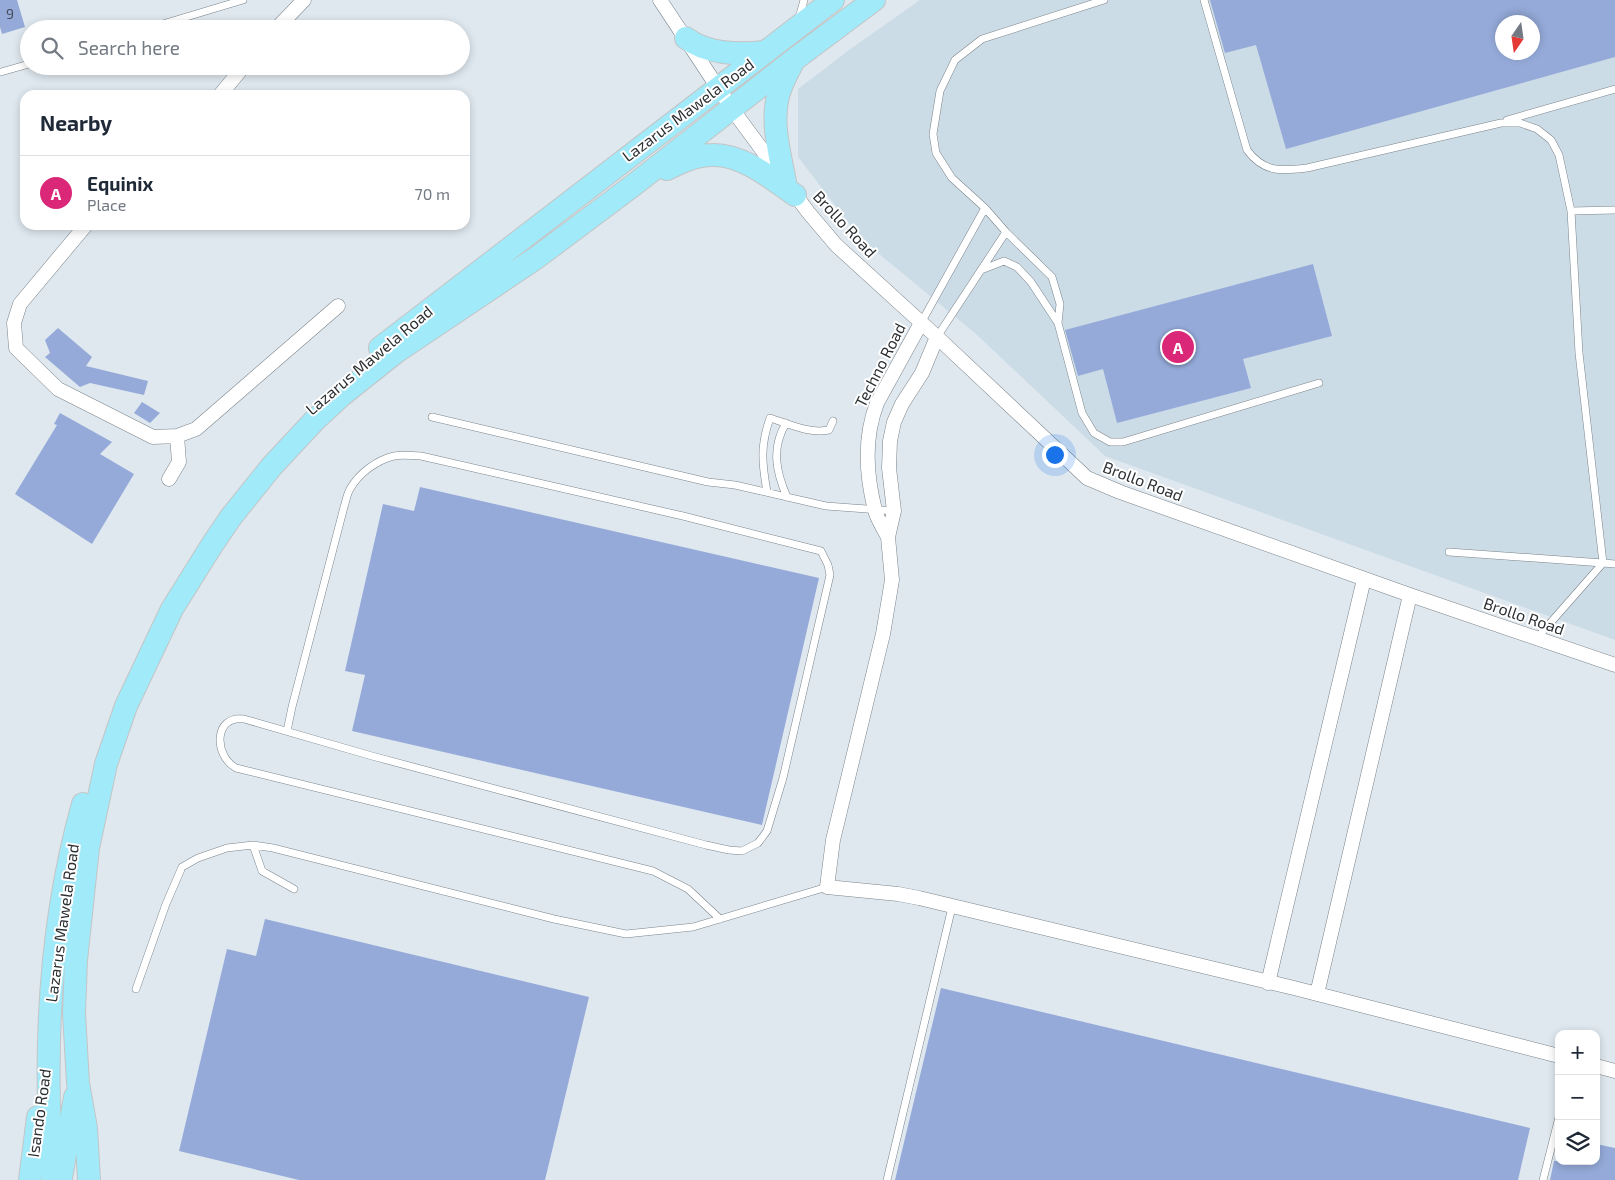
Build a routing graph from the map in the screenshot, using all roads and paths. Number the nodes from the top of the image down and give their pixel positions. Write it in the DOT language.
graph roads {
  1 [pos="243,0"];
  2 [pos="304,0"];
  3 [pos="660,0"];
  4 [pos="804,0"];
  5 [pos="833,0"];
  6 [pos="874,0"];
  7 [pos="1104,0"];
  8 [pos="1204,0"];
  9 [pos="176,20"];
  10 [pos="285,20"];
  11 [pos="793,30"];
  12 [pos="686,38"];
  13 [pos="764,52"];
  14 [pos="795,59"];
  15 [pos="20,67"];
  16 [pos="1,72"];
  17 [pos="237,75"];
  18 [pos="718,88"];
  19 [pos="1615,89"];
  20 [pos="224,90"];
  21 [pos="732,109"];
  22 [pos="1501,122"];
  23 [pos="632,187"];
  24 [pos="790,189"];
  25 [pos="985,208"];
  26 [pos="1615,210"];
  27 [pos="1571,211"];
  28 [pos="82,230"];
  29 [pos="1006,232"];
  30 [pos="981,270"];
  31 [pos="338,306"];
  32 [pos="921,323"];
  33 [pos="1058,323"];
  34 [pos="937,337"];
  35 [pos="1319,384"];
  36 [pos="432,417"];
  37 [pos="833,421"];
  38 [pos="786,423"];
  39 [pos="177,436"];
  40 [pos="169,480"];
  41 [pos="767,492"];
  42 [pos="786,497"];
  43 [pos="875,511"];
  44 [pos="894,511"];
  45 [pos="888,537"];
  46 [pos="1449,552"];
  47 [pos="1604,563"];
  48 [pos="1615,564"];
  49 [pos="1364,579"];
  50 [pos="1410,595"];
  51 [pos="1537,638"];
  52 [pos="1615,665"];
  53 [pos="287,731"];
  54 [pos="253,845"];
  55 [pos="827,887"];
  56 [pos="294,889"];
  57 [pos="952,907"];
  58 [pos="720,919"];
  59 [pos="1268,983"];
  60 [pos="136,990"];
  61 [pos="1317,994"];
  62 [pos="48,1046"];
  63 [pos="1555,1055"];
  64 [pos="1600,1067"];
  65 [pos="1615,1071"];
  66 [pos="78,1083"];
  67 [pos="1558,1120"];
  68 [pos="30,1180"];
  69 [pos="53,1180"];
  70 [pos="61,1180"];
  71 [pos="89,1180"];
  72 [pos="887,1180"];
  73 [pos="1543,1180"];
  1 -- 9 [label="lane"];
  2 -- 10 [label="street"];
  3 -- 12 [label="street, Brollo Road"];
  4 -- 11 [label="lane"];
  5 -- 11 [label="main road, Lazarus Mawela Road"];
  6 -- 14 [label="main road"];
  7 -- 25 [label="lane"];
  8 -- 22 [label="lane"];
  11 -- 13 [label="main road, Lazarus Mawela Road"];
  12 -- 13 [label="main road"];
  12 -- 18 [label="street, Brollo Road"];
  13 -- 18 [label="main road, Lazarus Mawela Road"];
  14 -- 21 [label="main road, Lazarus Mawela Road"];
  14 -- 24 [label="main road"];
  15 -- 16 [label="lane"];
  17 -- 20 [label="street"];
  18 -- 21 [label="street, Brollo Road"];
  18 -- 62 [label="main road, Lazarus Mawela Road"];
  19 -- 22 [label="lane"];
  21 -- 23 [label="main road, Lazarus Mawela Road"];
  21 -- 24 [label="street, Brollo Road"];
  22 -- 27 [label="lane"];
  23 -- 24 [label="main road"];
  23 -- 66 [label="main road, Lazarus Mawela Road"];
  24 -- 32 [label="street, Brollo Road"];
  25 -- 29 [label="lane"];
  25 -- 32 [label="lane"];
  26 -- 27 [label="lane"];
  27 -- 47 [label="lane"];
  28 -- 39 [label="street"];
  29 -- 30 [label="lane"];
  29 -- 33 [label="lane"];
  30 -- 33 [label="lane"];
  30 -- 34 [label="lane"];
  31 -- 39 [label="street"];
  32 -- 34 [label="street, Brollo Road"];
  32 -- 43 [label="street, Techno Road"];
  33 -- 35 [label="lane"];
  34 -- 44 [label="street"];
  34 -- 49 [label="street, Brollo Road"];
  36 -- 41 [label="lane"];
  37 -- 38 [label="lane"];
  38 -- 41 [label="lane"];
  38 -- 42 [label="lane"];
  39 -- 40 [label="street"];
  41 -- 42 [label="lane"];
  42 -- 43 [label="lane"];
  43 -- 44 [label="lane"];
  43 -- 45 [label="street, Techno Road"];
  44 -- 45 [label="street"];
  45 -- 55 [label="street"];
  46 -- 47 [label="lane"];
  47 -- 48 [label="lane"];
  47 -- 51 [label="lane"];
  49 -- 50 [label="street, Brollo Road"];
  49 -- 59 [label="street"];
  50 -- 51 [label="street, Brollo Road"];
  50 -- 61 [label="street"];
  51 -- 52 [label="street, Brollo Road"];
  53 -- 53 [label="lane"];
  53 -- 58 [label="lane"];
  54 -- 56 [label="lane"];
  54 -- 58 [label="lane"];
  54 -- 60 [label="lane"];
  55 -- 57 [label="street"];
  55 -- 58 [label="lane"];
  57 -- 59 [label="street"];
  57 -- 72 [label="lane"];
  59 -- 61 [label="street"];
  61 -- 63 [label="street"];
  62 -- 68 [label="main road, Isando Road"];
  62 -- 69 [label="main road, Lazarus Mawela Road"];
  64 -- 65 [label="street"];
  66 -- 70 [label="main road"];
  66 -- 71 [label="main road, Lazarus Mawela Road"];
  67 -- 73 [label="lane"];
}
